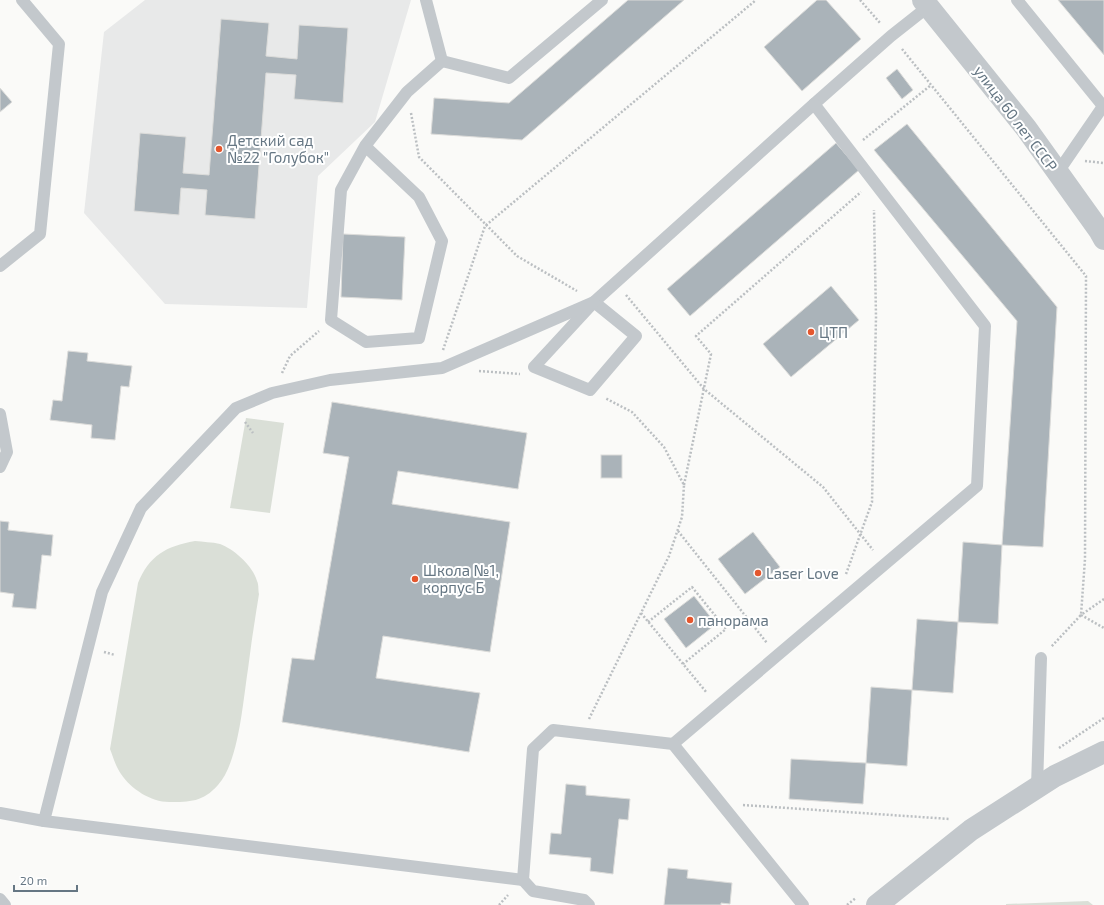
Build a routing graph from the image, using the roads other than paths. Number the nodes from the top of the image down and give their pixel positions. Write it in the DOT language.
graph roads {
  1 [pos="22,0"];
  2 [pos="426,0"];
  3 [pos="602,0"];
  4 [pos="1018,0"];
  5 [pos="926,3"];
  6 [pos="442,61"];
  7 [pos="814,104"];
  8 [pos="1103,106"];
  9 [pos="365,146"];
  10 [pos="1058,172"];
  11 [pos="1104,239"];
  12 [pos="0,266"];
  13 [pos="594,302"];
  14 [pos="0,414"];
  15 [pos="0,467"];
  16 [pos="1041,658"];
  17 [pos="673,744"];
  18 [pos="1104,752"];
  19 [pos="1038,787"];
  20 [pos="0,813"];
  21 [pos="44,821"];
  22 [pos="522,880"];
  23 [pos="0,899"];
  24 [pos="5,905"];
  25 [pos="589,905"];
  26 [pos="803,905"];
  27 [pos="877,905"];
  1 -- 12 [label="lane"];
  2 -- 6 [label="lane"];
  3 -- 6 [label="lane"];
  4 -- 8 [label="lane"];
  5 -- 7 [label="lane"];
  5 -- 10 [label="street, улица 60 лет СССР"];
  6 -- 9 [label="lane"];
  7 -- 13 [label="lane"];
  7 -- 17 [label="lane"];
  8 -- 10 [label="lane"];
  9 -- 9 [label="lane"];
  10 -- 11 [label="street, улица 60 лет СССР"];
  13 -- 13 [label="lane"];
  13 -- 21 [label="lane"];
  14 -- 15 [label="lane"];
  16 -- 19 [label="lane"];
  17 -- 22 [label="lane"];
  17 -- 26 [label="lane"];
  18 -- 19 [label="street"];
  19 -- 27 [label="street"];
  20 -- 21 [label="lane"];
  21 -- 22 [label="lane"];
  22 -- 25 [label="lane"];
  23 -- 24 [label="lane"];
}
